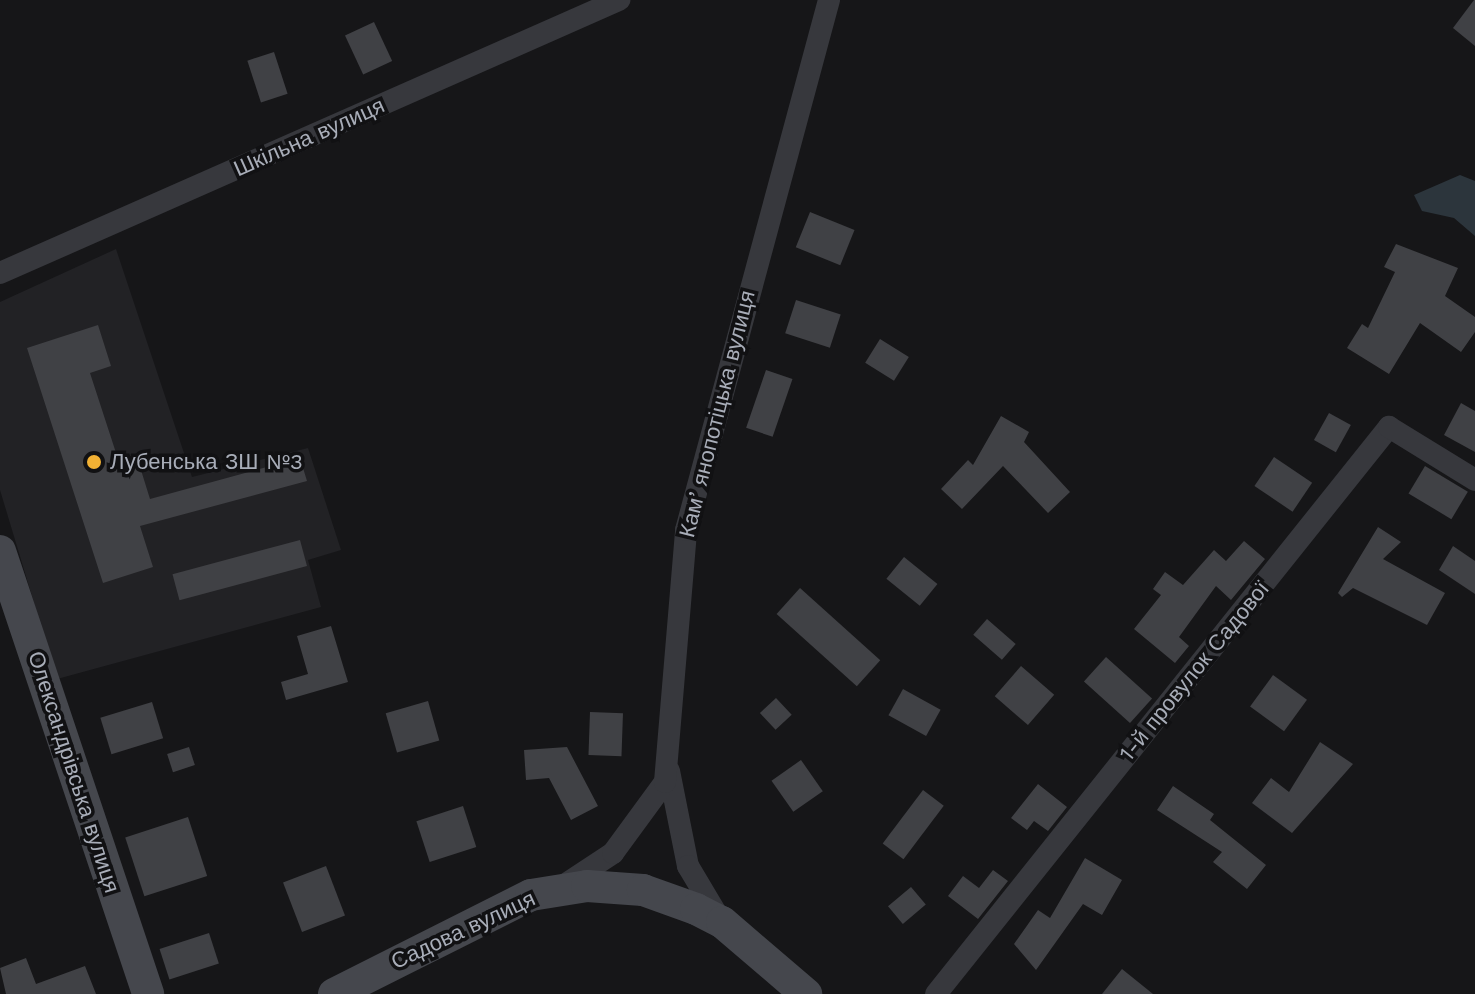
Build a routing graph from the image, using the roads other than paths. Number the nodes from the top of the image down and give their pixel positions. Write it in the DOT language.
graph roads {
  1 [pos="619,0"];
  2 [pos="829,0"];
  3 [pos="0,273"];
  4 [pos="1475,480"];
  5 [pos="0,551"];
  6 [pos="668,764"];
  7 [pos="559,888"];
  8 [pos="722,922"];
  9 [pos="148,994"];
  10 [pos="334,994"];
  11 [pos="806,994"];
  12 [pos="936,994"];
  1 -- 3 [label="street, Шкільна вулиця"];
  2 -- 6 [label="street, Камʼянопотіцька вулиця"];
  4 -- 12 [label="street, 1-й провулок Садової"];
  5 -- 9 [label="main road, Олександрівська вулиця"];
  6 -- 7 [label="street, Камʼянопотіцька вулиця"];
  6 -- 8 [label="street"];
  7 -- 8 [label="main road, Садова вулиця"];
  7 -- 10 [label="main road, Садова вулиця"];
  8 -- 11 [label="main road, Садова вулиця"];
}
